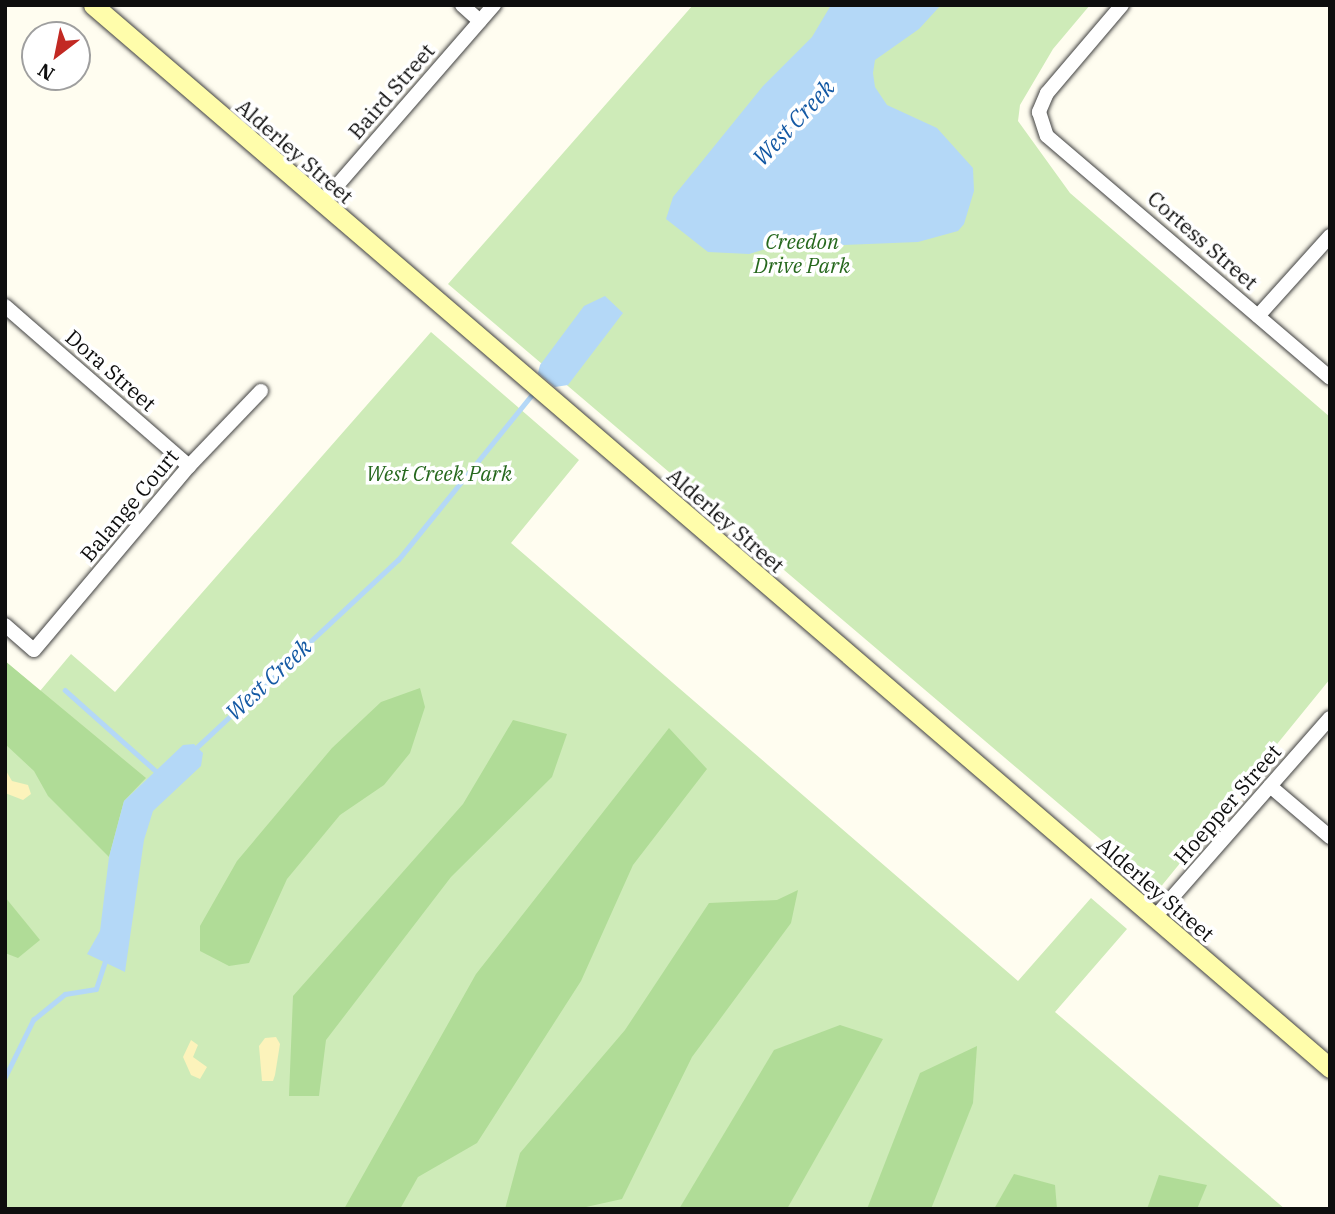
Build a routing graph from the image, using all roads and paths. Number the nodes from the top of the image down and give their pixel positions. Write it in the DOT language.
graph roads {
  1 [pos="93,5"];
  2 [pos="462,5"];
  3 [pos="494,5"];
  4 [pos="1122,5"];
  5 [pos="480,21"];
  6 [pos="321,204"];
  7 [pos="1330,236"];
  8 [pos="5,306"];
  9 [pos="1258,316"];
  10 [pos="1330,378"];
  11 [pos="261,391"];
  12 [pos="189,466"];
  13 [pos="5,625"];
  14 [pos="1330,718"];
  15 [pos="1270,786"];
  16 [pos="1330,837"];
  17 [pos="1155,917"];
  18 [pos="1330,1068"];
  1 -- 6 [label="street, Alderley Street"];
  2 -- 5 [label="street"];
  3 -- 5 [label="street, Baird Street"];
  4 -- 9 [label="street, Cortess Street"];
  5 -- 6 [label="street, Baird Street"];
  6 -- 17 [label="street, Alderley Street"];
  7 -- 9 [label="street"];
  8 -- 12 [label="street, Dora Street"];
  9 -- 10 [label="street, Cortess Street"];
  11 -- 12 [label="street, Balange Court"];
  12 -- 13 [label="street, Balange Court"];
  14 -- 15 [label="street, Hoepper Street"];
  15 -- 16 [label="street"];
  15 -- 17 [label="street, Hoepper Street"];
  17 -- 18 [label="street, Alderley Street"];
}
